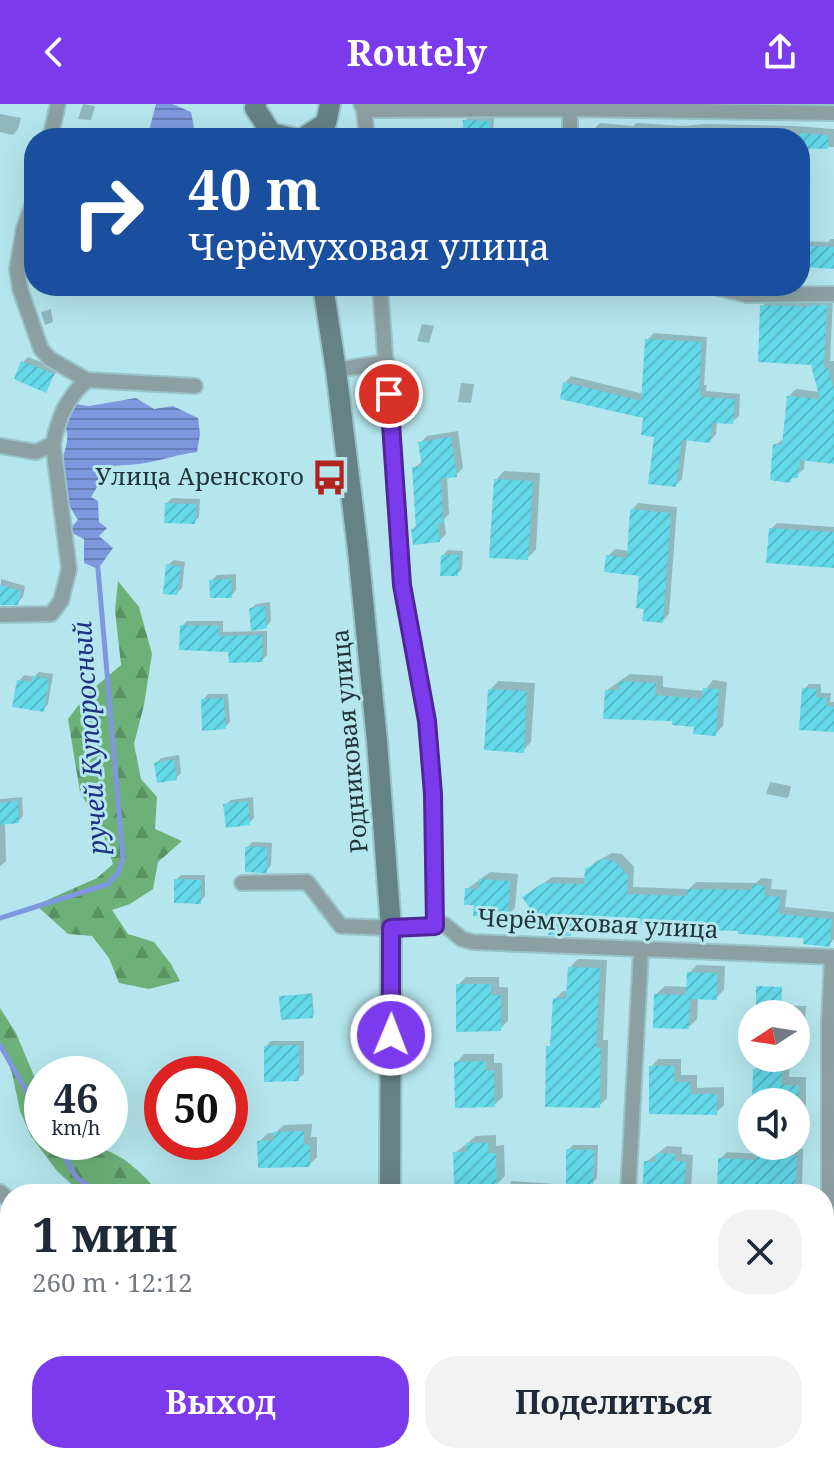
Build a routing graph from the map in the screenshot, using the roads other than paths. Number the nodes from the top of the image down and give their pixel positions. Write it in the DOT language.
graph roads {
  1 [pos="58,104"];
  2 [pos="256,104"];
  3 [pos="330,104"];
  4 [pos="362,107"];
  5 [pos="570,109"];
  6 [pos="834,113"];
  7 [pos="52,128"];
  8 [pos="268,128"];
  9 [pos="318,128"];
  10 [pos="365,128"];
  11 [pos="570,128"];
  12 [pos="24,233"];
  13 [pos="810,294"];
  14 [pos="834,294"];
  15 [pos="325,296"];
  16 [pos="381,296"];
  17 [pos="387,362"];
  18 [pos="336,370"];
  19 [pos="87,380"];
  20 [pos="195,386"];
  21 [pos="53,444"];
  22 [pos="0,446"];
  23 [pos="0,615"];
  24 [pos="242,883"];
  25 [pos="435,926"];
  26 [pos="391,928"];
  27 [pos="641,950"];
  28 [pos="833,957"];
  29 [pos="390,1184"];
  30 [pos="629,1184"];
  31 [pos="829,1184"];
  1 -- 7 [label="street"];
  2 -- 8 [label="main road"];
  3 -- 9 [label="main road"];
  4 -- 5 [label="street"];
  4 -- 10 [label="street"];
  5 -- 6 [label="street"];
  5 -- 11 [label="street"];
  12 -- 19 [label="street"];
  13 -- 14 [label="street"];
  15 -- 18 [label="main road, Родниковая улица"];
  16 -- 17 [label="street"];
  17 -- 18 [label="street"];
  17 -- 25 [label="street"];
  18 -- 26 [label="main road, Родниковая улица"];
  19 -- 20 [label="street"];
  19 -- 21 [label="street"];
  21 -- 22 [label="street"];
  21 -- 23 [label="street"];
  24 -- 26 [label="street, Черёмуховая улица"];
  25 -- 26 [label="street, Черёмуховая улица"];
  25 -- 27 [label="street, Черёмуховая улица"];
  26 -- 29 [label="main road, Родниковая улица"];
  27 -- 28 [label="street, Черёмуховая улица"];
  27 -- 30 [label="street"];
  28 -- 31 [label="street"];
}
